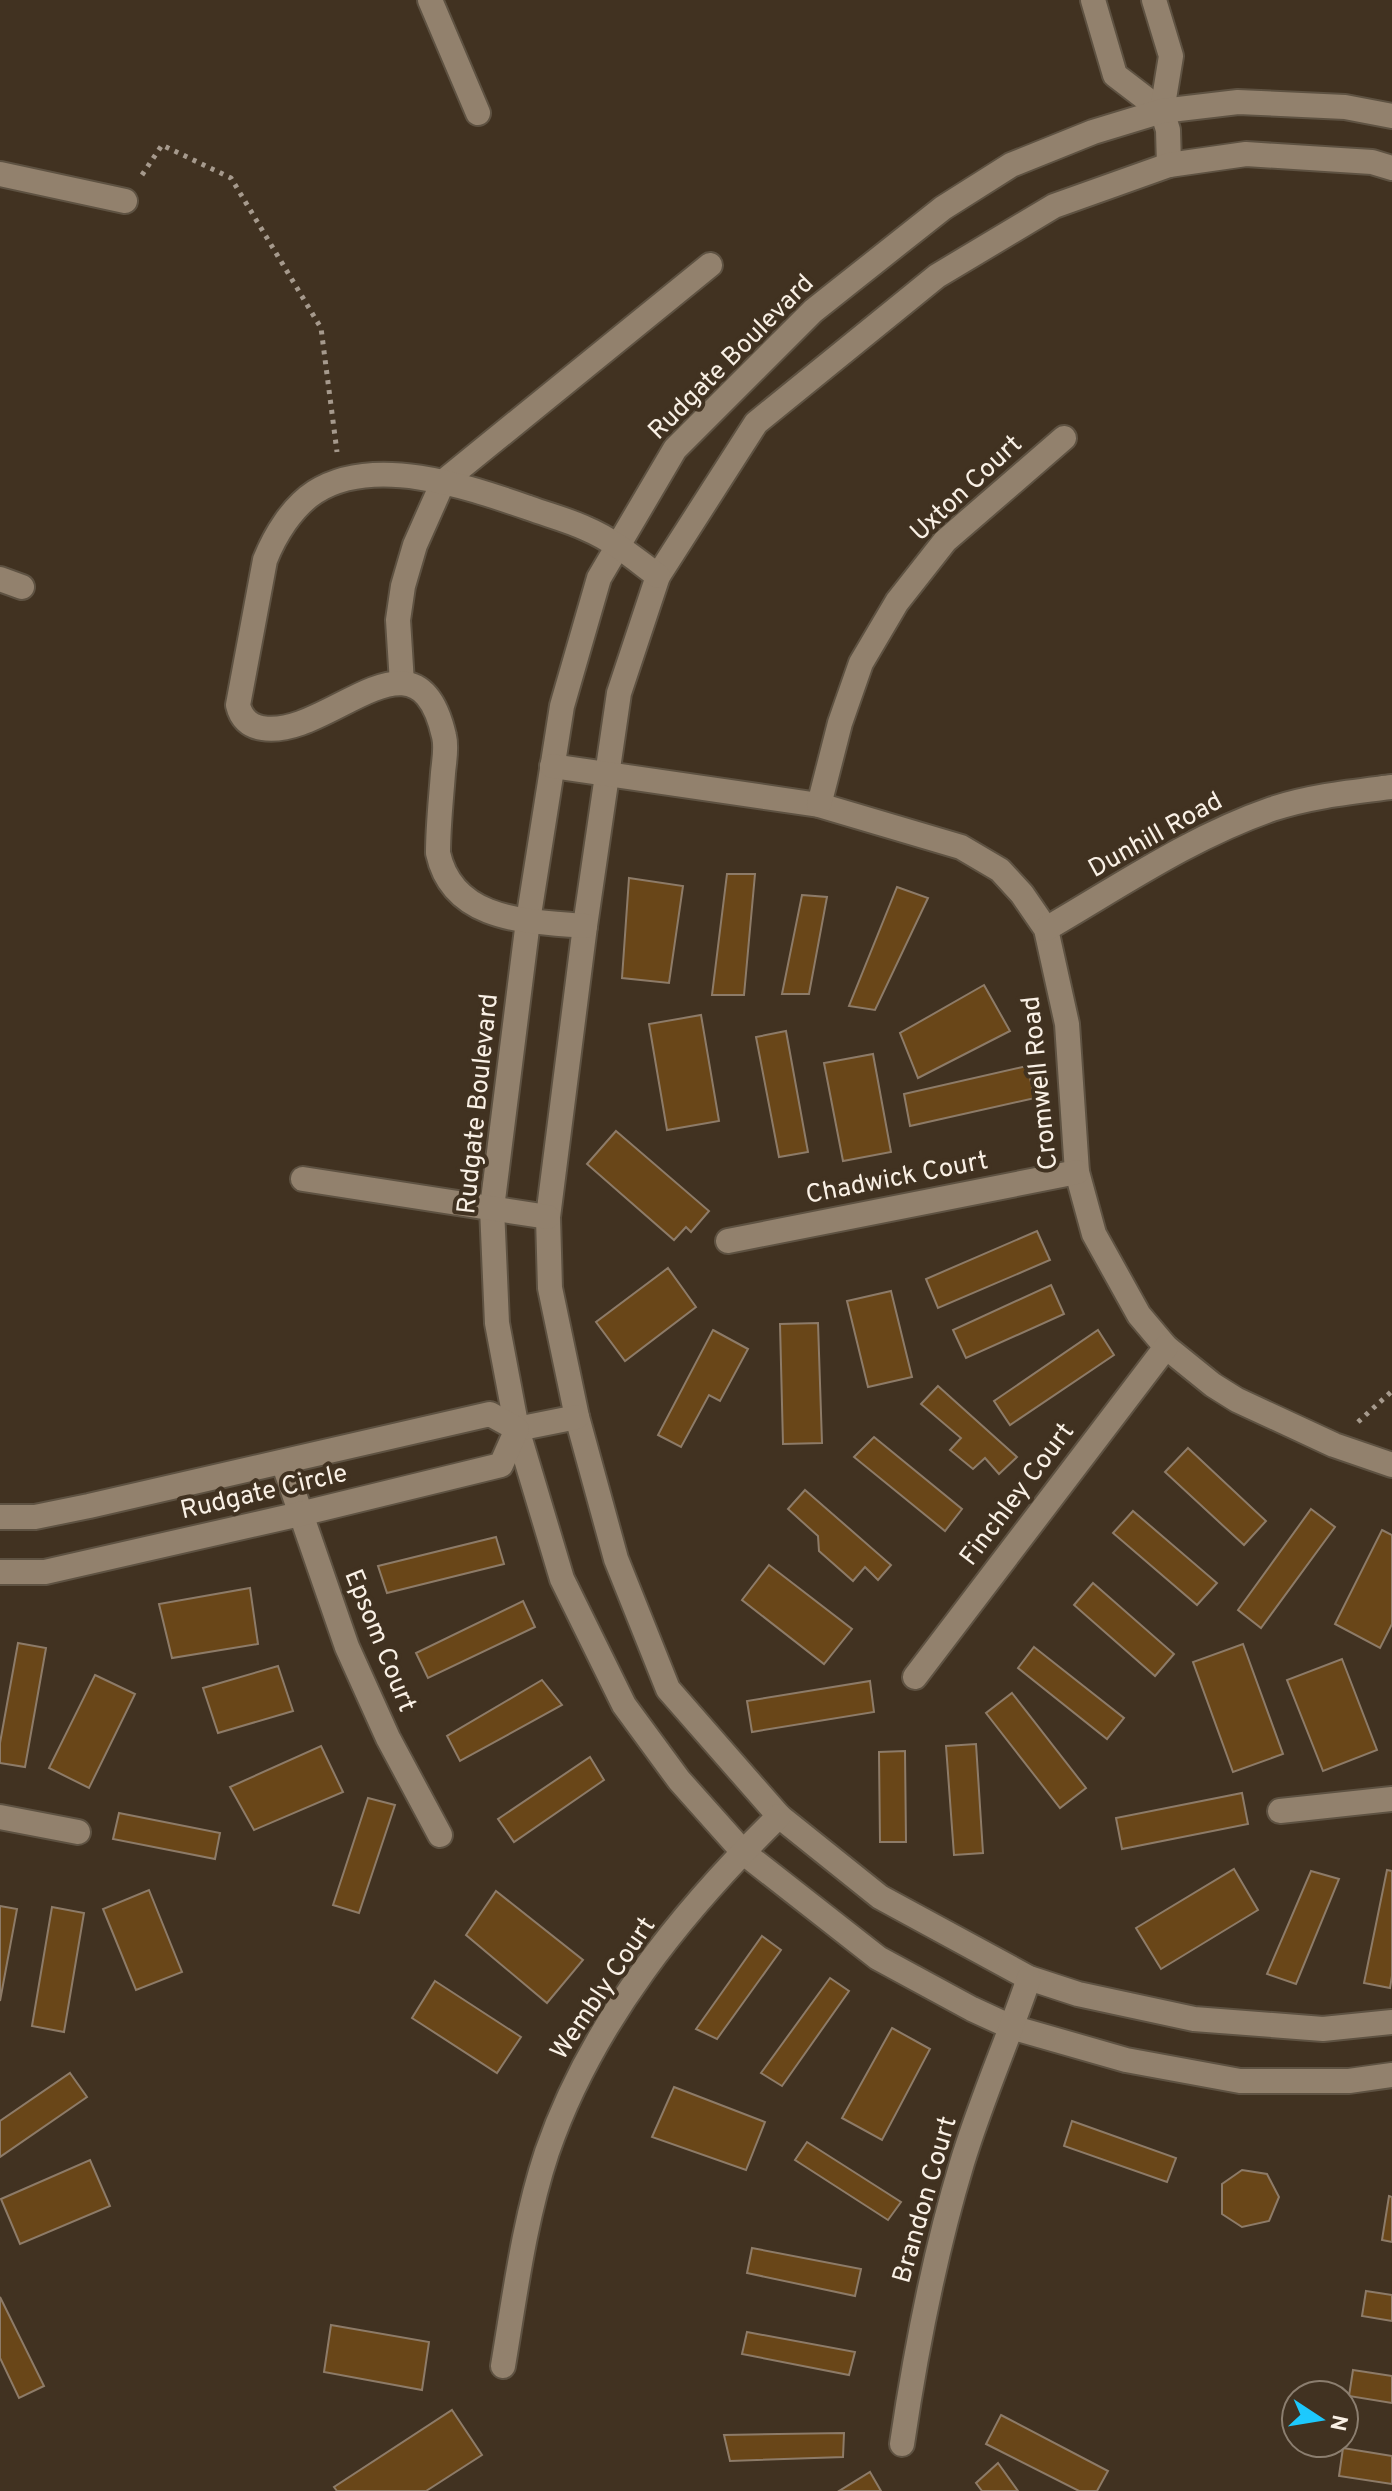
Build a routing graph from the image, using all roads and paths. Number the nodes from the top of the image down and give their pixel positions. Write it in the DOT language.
graph roads {
  1 [pos="430,0"];
  2 [pos="1093,0"];
  3 [pos="1154,0"];
  4 [pos="1162,111"];
  5 [pos="478,113"];
  6 [pos="1392,116"];
  7 [pos="1169,165"];
  8 [pos="1392,168"];
  9 [pos="0,174"];
  10 [pos="125,201"];
  11 [pos="710,265"];
  12 [pos="1064,438"];
  13 [pos="340,481"];
  14 [pos="443,482"];
  15 [pos="618,546"];
  16 [pos="658,576"];
  17 [pos="402,683"];
  18 [pos="552,766"];
  19 [pos="607,773"];
  20 [pos="1392,787"];
  21 [pos="819,805"];
  22 [pos="528,921"];
  23 [pos="585,926"];
  24 [pos="1046,929"];
  25 [pos="1077,1172"];
  26 [pos="303,1179"];
  27 [pos="492,1208"];
  28 [pos="548,1217"];
  29 [pos="728,1241"];
  30 [pos="1166,1347"];
  31 [pos="577,1417"];
  32 [pos="517,1429"];
  33 [pos="283,1462"];
  34 [pos="1392,1465"];
  35 [pos="300,1514"];
  36 [pos="0,1517"];
  37 [pos="0,1572"];
  38 [pos="915,1677"];
  39 [pos="1392,1799"];
  40 [pos="1280,1811"];
  41 [pos="779,1816"];
  42 [pos="0,1817"];
  43 [pos="78,1832"];
  44 [pos="440,1835"];
  45 [pos="744,1853"];
  46 [pos="1029,1978"];
  47 [pos="1392,2022"];
  48 [pos="1011,2027"];
  49 [pos="1392,2075"];
  50 [pos="503,2366"];
  51 [pos="902,2444"];
  1 -- 5 [label="street"];
  2 -- 4 [label="street"];
  3 -- 4 [label="street"];
  4 -- 6 [label="street, Rudgate Boulevard"];
  4 -- 7 [label="street"];
  4 -- 15 [label="street, Rudgate Boulevard"];
  7 -- 8 [label="street"];
  7 -- 16 [label="street"];
  9 -- 10 [label="street"];
  10 -- 13 [label="path"];
  11 -- 14 [label="street"];
  12 -- 21 [label="street, Uxton Court"];
  13 -- 14 [label="street"];
  13 -- 17 [label="street"];
  14 -- 15 [label="street"];
  14 -- 17 [label="street"];
  15 -- 16 [label="street"];
  15 -- 18 [label="street, Rudgate Boulevard"];
  16 -- 19 [label="street"];
  17 -- 22 [label="street"];
  18 -- 19 [label="street, Cromwell Road"];
  18 -- 22 [label="street, Rudgate Boulevard"];
  19 -- 21 [label="street, Cromwell Road"];
  19 -- 23 [label="street"];
  20 -- 24 [label="street, Dunhill Road"];
  21 -- 24 [label="street, Cromwell Road"];
  22 -- 23 [label="street"];
  22 -- 27 [label="street, Rudgate Boulevard"];
  23 -- 28 [label="street"];
  24 -- 25 [label="street, Cromwell Road"];
  25 -- 29 [label="street, Chadwick Court"];
  25 -- 30 [label="street, Cromwell Road"];
  26 -- 27 [label="street"];
  27 -- 28 [label="street"];
  27 -- 32 [label="street, Rudgate Boulevard"];
  28 -- 31 [label="street"];
  30 -- 34 [label="street, Cromwell Road"];
  30 -- 38 [label="street, Finchley Court"];
  31 -- 32 [label="street"];
  31 -- 41 [label="street"];
  32 -- 33 [label="street, Rudgate Circle"];
  32 -- 35 [label="street, Rudgate Circle"];
  32 -- 45 [label="street, Rudgate Boulevard"];
  33 -- 35 [label="street, Epsom Court"];
  33 -- 36 [label="street, Rudgate Circle"];
  35 -- 37 [label="street, Rudgate Circle"];
  35 -- 44 [label="street, Epsom Court"];
  39 -- 40 [label="street"];
  41 -- 45 [label="street, Wembly Court"];
  41 -- 46 [label="street"];
  42 -- 43 [label="street"];
  45 -- 48 [label="street, Rudgate Boulevard"];
  45 -- 50 [label="street, Wembly Court"];
  46 -- 47 [label="street"];
  46 -- 48 [label="street, Brandon Court"];
  48 -- 49 [label="street, Rudgate Boulevard"];
  48 -- 51 [label="street, Brandon Court"];
}
